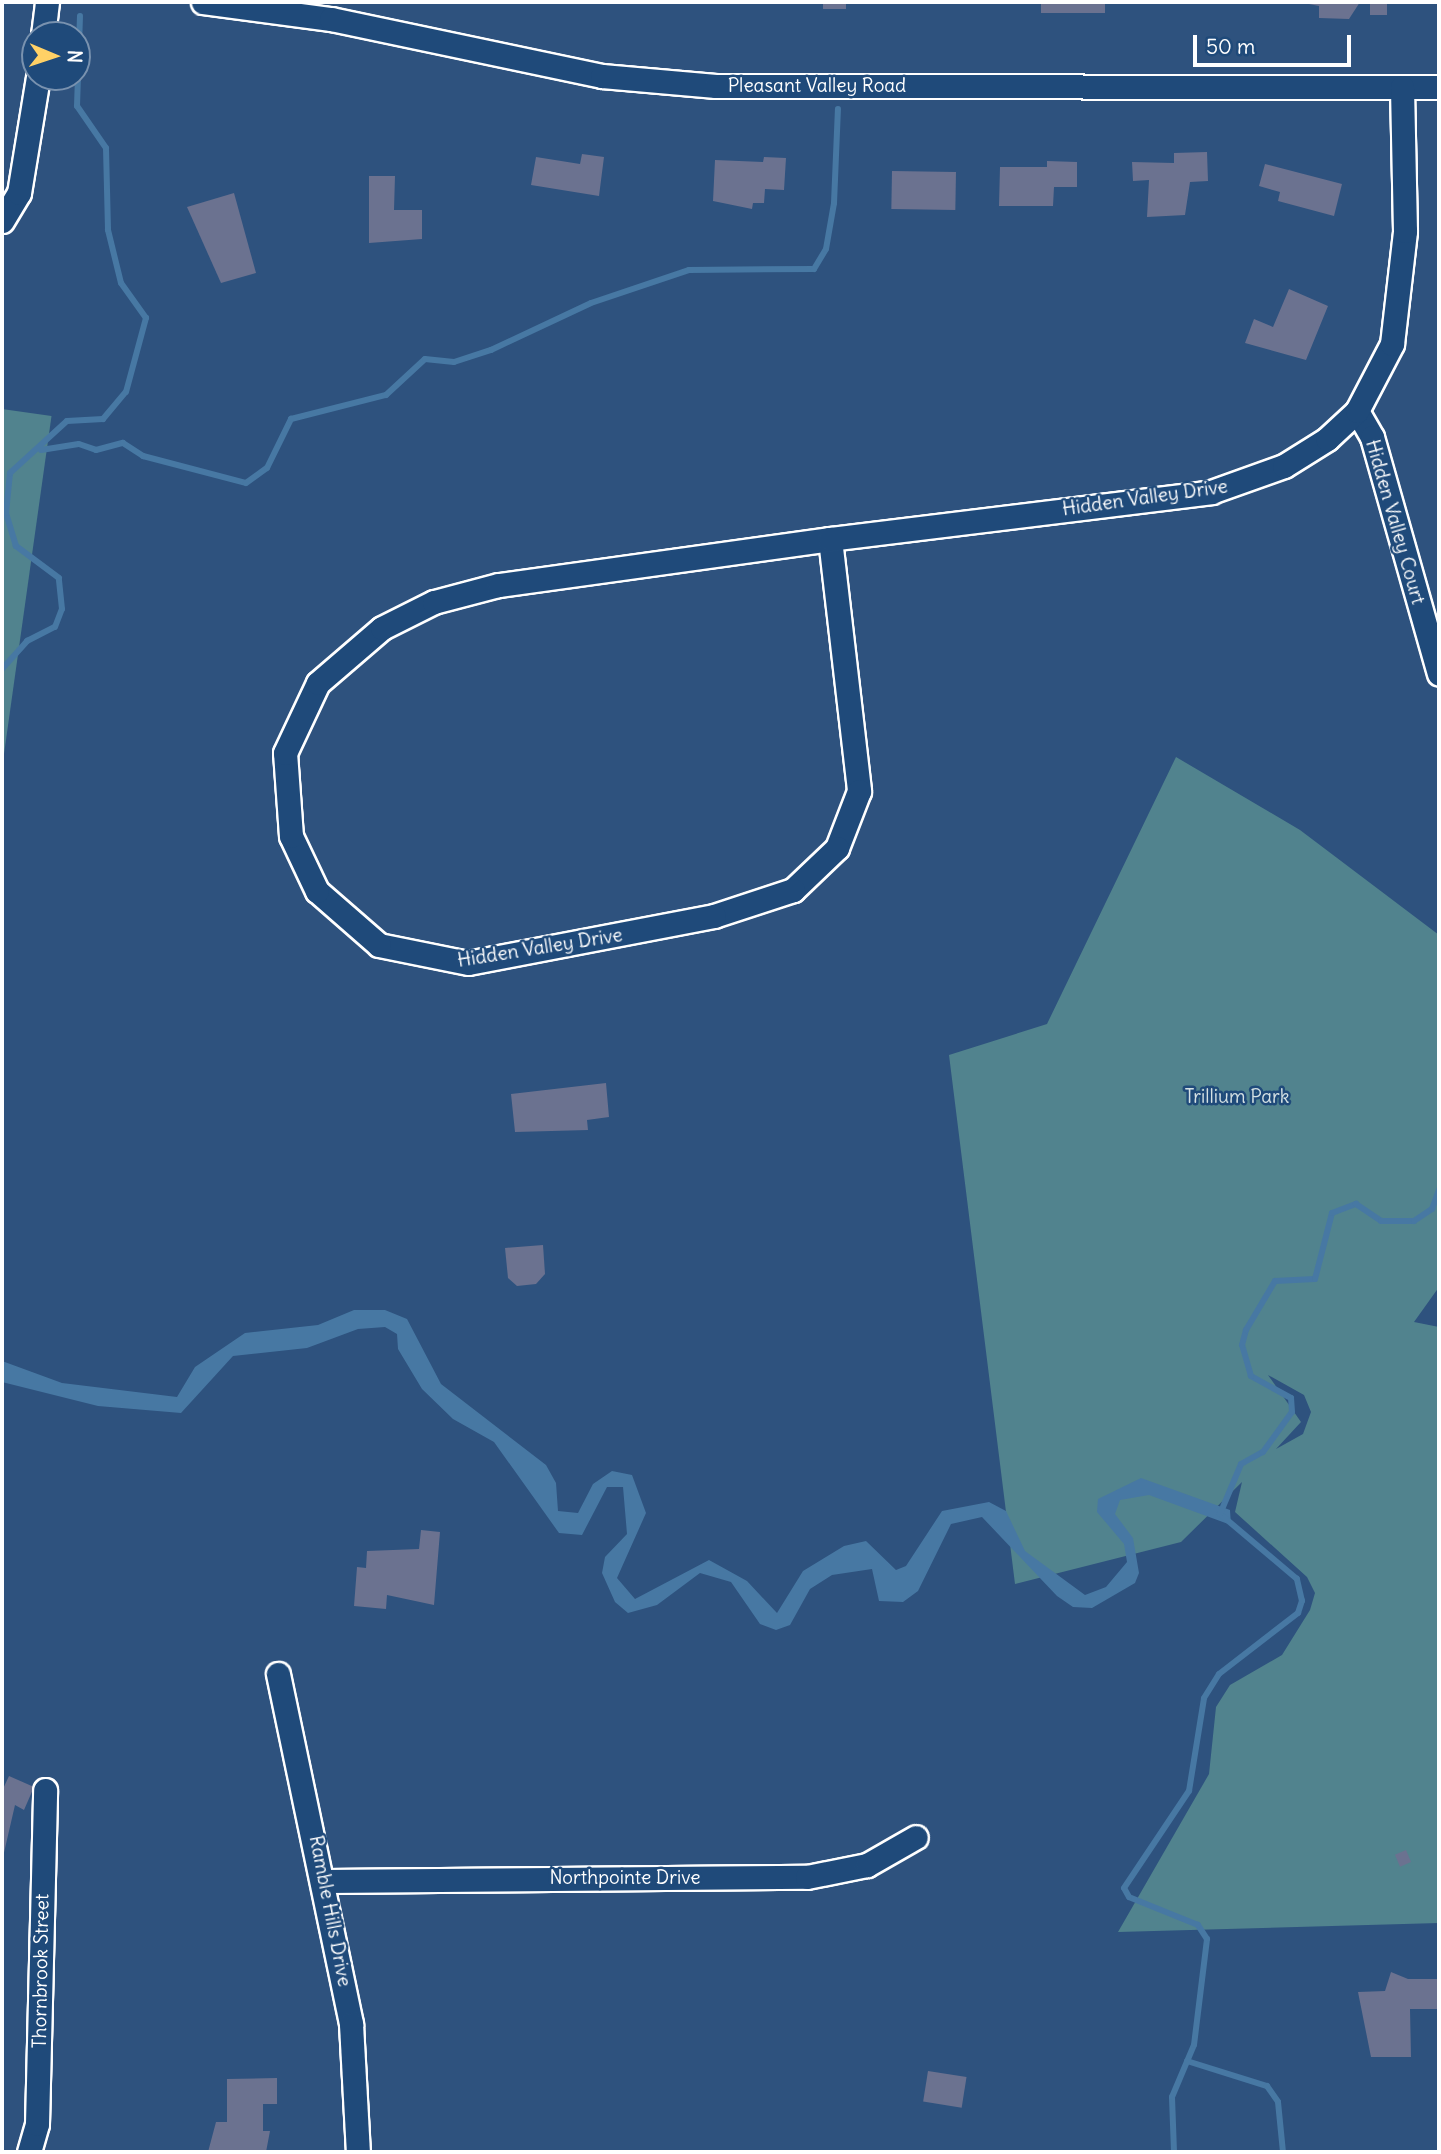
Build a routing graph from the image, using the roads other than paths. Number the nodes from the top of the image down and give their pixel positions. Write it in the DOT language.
graph roads {
  1 [pos="47,2"];
  2 [pos="203,2"];
  3 [pos="45,21"];
  4 [pos="1402,87"];
  5 [pos="1439,87"];
  6 [pos="36,91"];
  7 [pos="2,221"];
  8 [pos="1357,411"];
  9 [pos="830,538"];
  10 [pos="1439,674"];
  11 [pos="278,1674"];
  12 [pos="45,1790"];
  13 [pos="916,1837"];
  14 [pos="326,1881"];
  15 [pos="29,2152"];
  16 [pos="358,2152"];
  1 -- 3 [label="street"];
  2 -- 4 [label="street, Pleasant Valley Road"];
  4 -- 5 [label="street, Pleasant Valley Road"];
  4 -- 8 [label="street, Hidden Valley Drive"];
  6 -- 7 [label="street"];
  8 -- 9 [label="street, Hidden Valley Drive"];
  8 -- 10 [label="street, Hidden Valley Court"];
  9 -- 9 [label="street, Hidden Valley Drive"];
  11 -- 14 [label="street, Ramble Hills Drive"];
  12 -- 15 [label="street, Thornbrook Street"];
  13 -- 14 [label="street, Northpointe Drive"];
  14 -- 16 [label="street, Ramble Hills Drive"];
}
